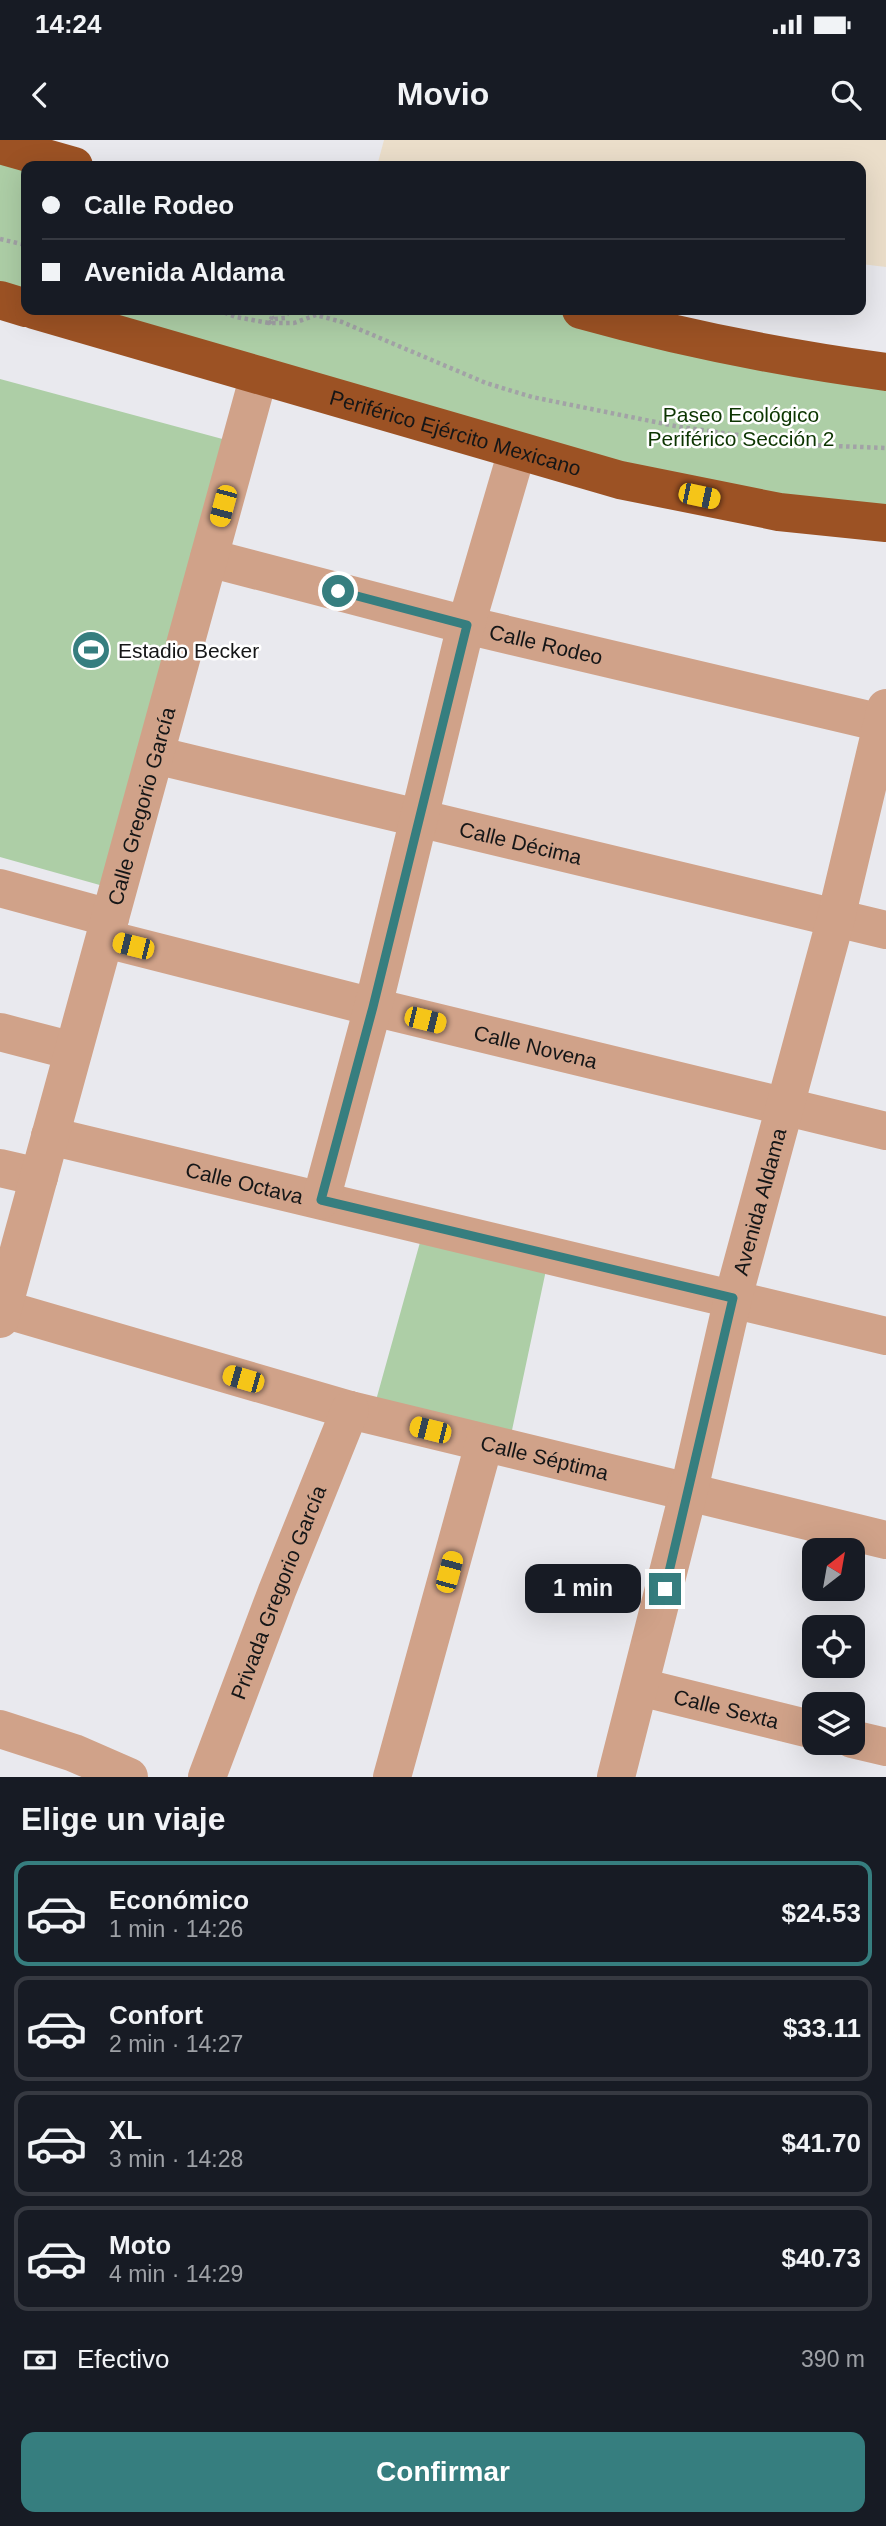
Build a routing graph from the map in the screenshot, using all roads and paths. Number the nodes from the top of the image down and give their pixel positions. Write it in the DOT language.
graph roads {
  1 [pos="0,145"];
  2 [pos="56,161"];
  3 [pos="0,239"];
  4 [pos="21,245"];
  5 [pos="0,300"];
  6 [pos="21,306"];
  7 [pos="51,315"];
  8 [pos="231,315"];
  9 [pos="271,315"];
  10 [pos="286,315"];
  11 [pos="599,315"];
  12 [pos="269,323"];
  13 [pos="886,372"];
  14 [pos="259,375"];
  15 [pos="886,448"];
  16 [pos="517,451"];
  17 [pos="886,523"];
  18 [pos="209,558"];
  19 [pos="467,625"];
  20 [pos="885,718"];
  21 [pos="155,755"];
  22 [pos="418,820"];
  23 [pos="0,888"];
  24 [pos="836,918"];
  25 [pos="108,928"];
  26 [pos="886,930"];
  27 [pos="373,1007"];
  28 [pos="0,1032"];
  29 [pos="74,1051"];
  30 [pos="786,1107"];
  31 [pos="886,1131"];
  32 [pos="50,1136"];
  33 [pos="0,1168"];
  34 [pos="39,1177"];
  35 [pos="321,1200"];
  36 [pos="733,1298"];
  37 [pos="1,1312"];
  38 [pos="886,1336"];
  39 [pos="350,1410"];
  40 [pos="484,1444"];
  41 [pos="689,1490"];
  42 [pos="886,1540"];
  43 [pos="640,1687"];
  44 [pos="802,1727"];
  45 [pos="0,1729"];
  46 [pos="865,1742"];
  47 [pos="886,1747"];
  48 [pos="130,1777"];
  49 [pos="208,1777"];
  50 [pos="392,1777"];
  51 [pos="616,1777"];
  1 -- 2 [label="highway"];
  3 -- 4 [label="path"];
  5 -- 6 [label="highway"];
  7 -- 14 [label="highway, Periférico Ejército Mexicano"];
  8 -- 12 [label="path"];
  9 -- 12 [label="path"];
  10 -- 12 [label="path"];
  11 -- 13 [label="highway"];
  12 -- 15 [label="path"];
  14 -- 16 [label="highway, Periférico Ejército Mexicano"];
  14 -- 18 [label="street, Calle Gregorio García"];
  16 -- 17 [label="highway, Periférico Ejército Mexicano"];
  16 -- 19 [label="street"];
  18 -- 19 [label="street, Calle Rodeo"];
  18 -- 21 [label="street, Calle Gregorio García"];
  19 -- 20 [label="street, Calle Rodeo"];
  19 -- 22 [label="street"];
  20 -- 24 [label="street, Avenida Aldama"];
  21 -- 22 [label="street, Calle Décima"];
  21 -- 25 [label="street, Calle Gregorio García"];
  22 -- 24 [label="street, Calle Décima"];
  22 -- 27 [label="street"];
  23 -- 25 [label="street, Calle Novena"];
  24 -- 26 [label="street, Calle Décima"];
  24 -- 30 [label="street, Avenida Aldama"];
  25 -- 27 [label="street, Calle Novena"];
  25 -- 29 [label="street, Calle Gregorio García"];
  27 -- 30 [label="street, Calle Novena"];
  27 -- 35 [label="street"];
  28 -- 29 [label="street"];
  29 -- 32 [label="street, Calle Gregorio García"];
  30 -- 31 [label="street, Calle Novena"];
  30 -- 36 [label="street, Avenida Aldama"];
  32 -- 34 [label="street, Calle Gregorio García"];
  32 -- 35 [label="street, Calle Octava"];
  33 -- 34 [label="street"];
  34 -- 37 [label="street, Calle Gregorio García"];
  35 -- 36 [label="street, Calle Octava"];
  36 -- 38 [label="street, Calle Octava"];
  36 -- 41 [label="street, Avenida Aldama"];
  37 -- 39 [label="street, Calle Séptima"];
  39 -- 40 [label="street, Calle Séptima"];
  39 -- 49 [label="street, Privada Gregorio García"];
  40 -- 41 [label="street, Calle Séptima"];
  40 -- 50 [label="street"];
  41 -- 42 [label="street, Calle Séptima"];
  41 -- 43 [label="street, Avenida Aldama"];
  43 -- 44 [label="street, Calle Sexta"];
  43 -- 51 [label="street, Avenida Aldama"];
  45 -- 48 [label="street"];
  46 -- 47 [label="street"];
}
